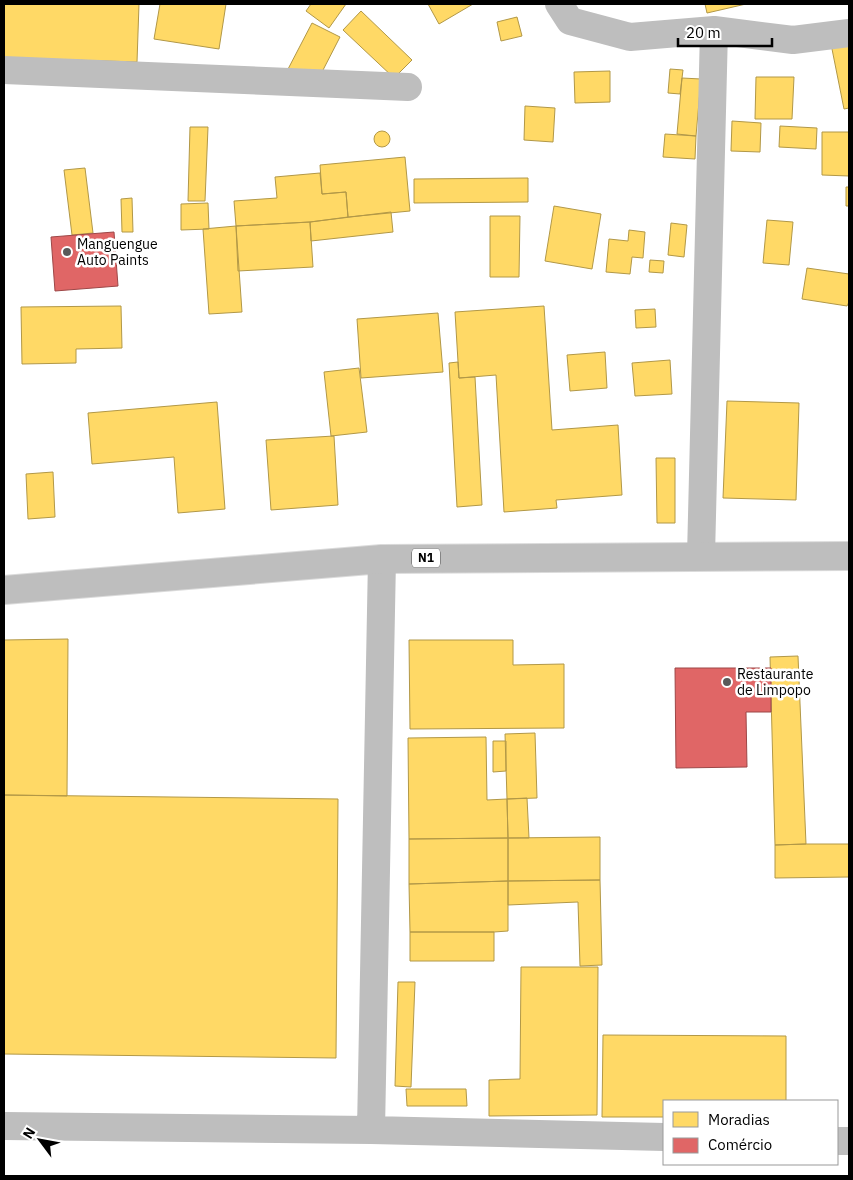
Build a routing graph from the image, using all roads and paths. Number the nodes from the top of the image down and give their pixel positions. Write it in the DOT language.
graph roads {
  1 [pos="559,4"];
  2 [pos="714,30"];
  3 [pos="849,33"];
  4 [pos="4,70"];
  5 [pos="408,87"];
  6 [pos="701,556"];
  7 [pos="849,556"];
  8 [pos="382,559"];
  9 [pos="4,590"];
  10 [pos="4,1126"];
  11 [pos="371,1130"];
  12 [pos="663,1137"];
  1 -- 2 [label="main road"];
  2 -- 3 [label="main road"];
  2 -- 6 [label="main road"];
  4 -- 5 [label="main road"];
  6 -- 7 [label="main road, N1"];
  6 -- 8 [label="main road, N1"];
  8 -- 9 [label="main road, N1"];
  8 -- 11 [label="main road"];
  10 -- 11 [label="main road"];
  11 -- 12 [label="main road"];
}
